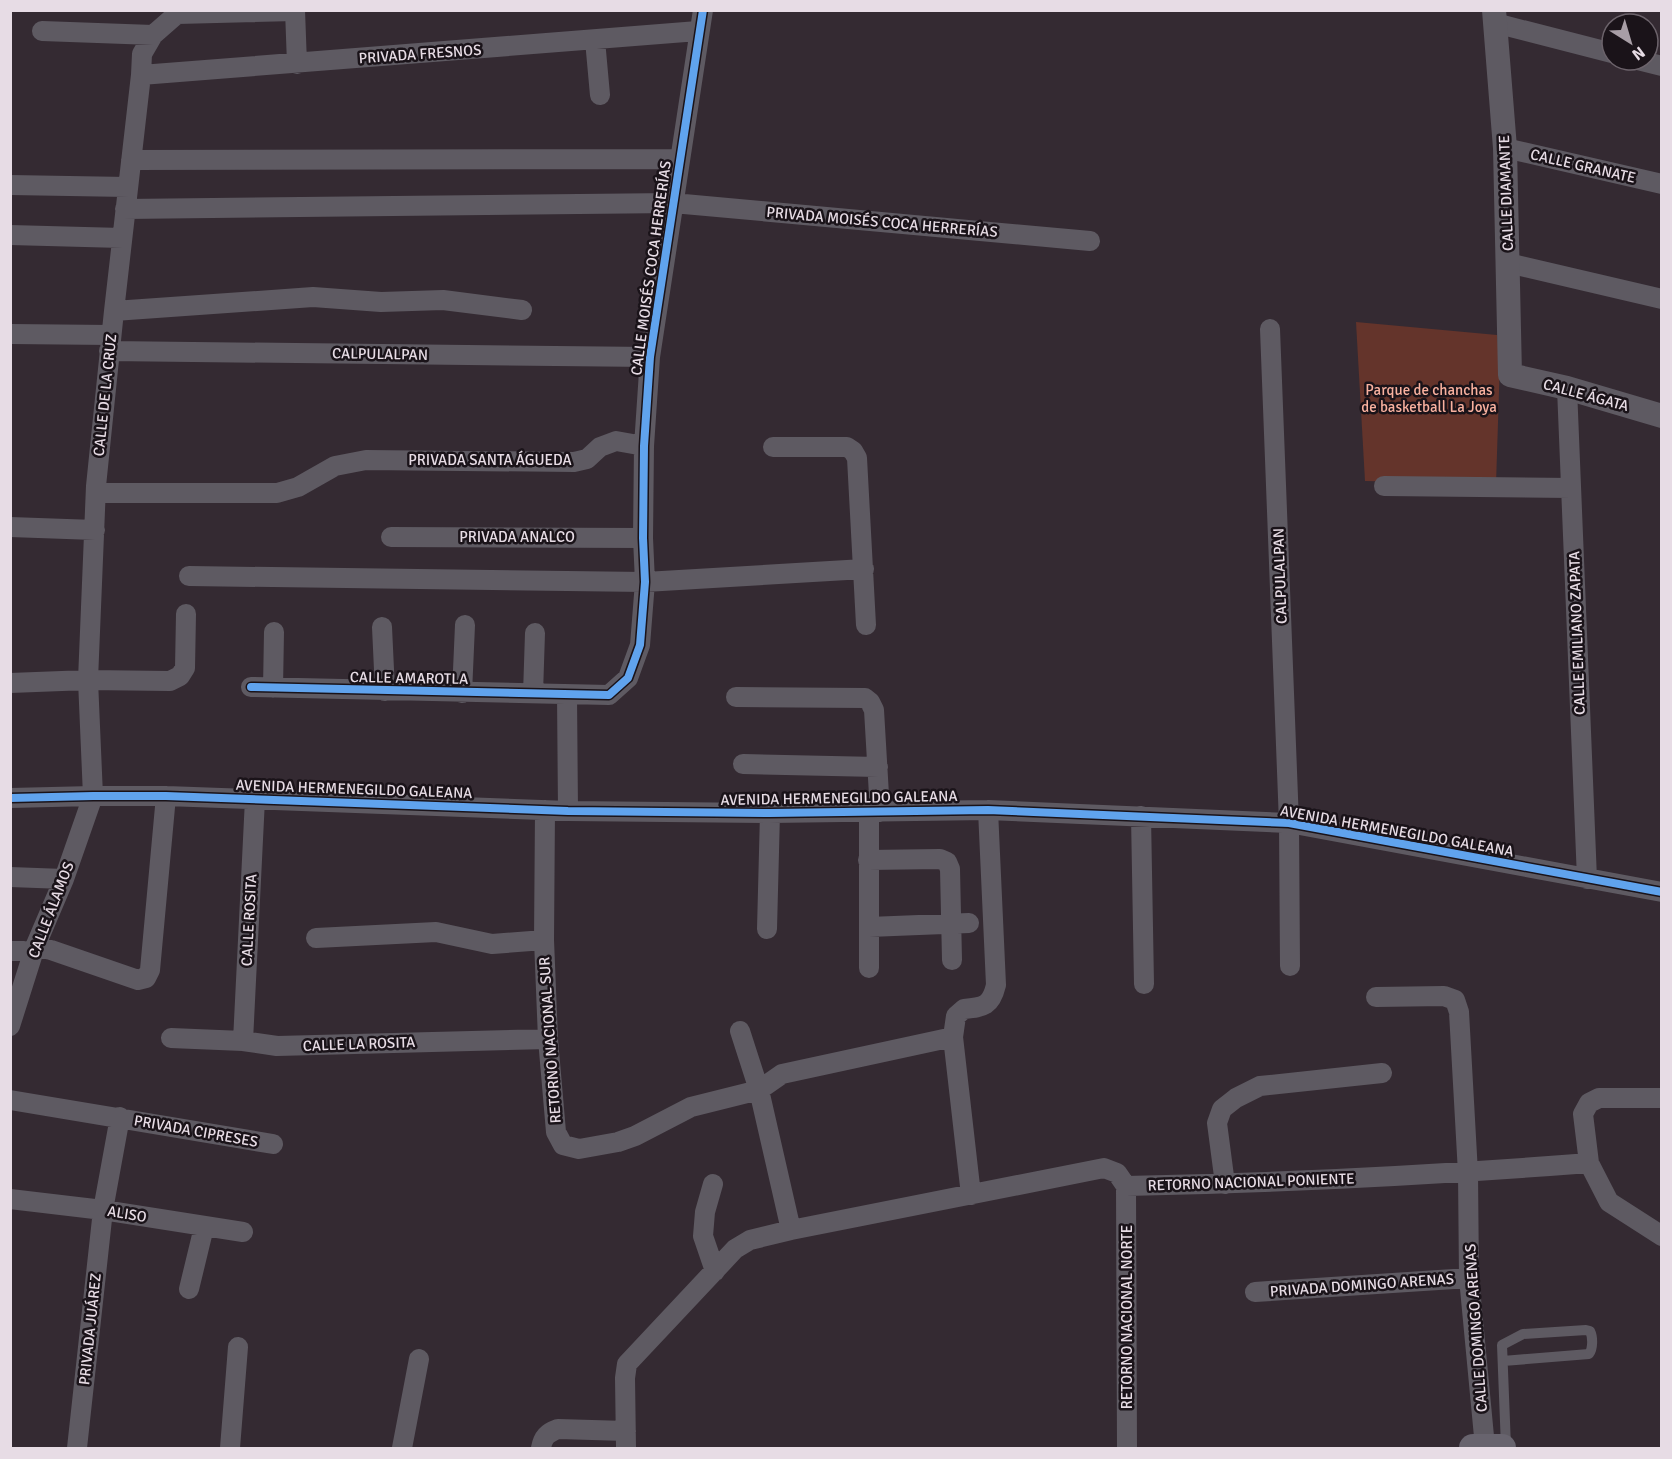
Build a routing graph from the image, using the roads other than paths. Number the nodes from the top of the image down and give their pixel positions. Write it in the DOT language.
graph roads {
  1 [pos="703,10"];
  2 [pos="295,11"];
  3 [pos="177,12"];
  4 [pos="1494,16"];
  5 [pos="42,31"];
  6 [pos="698,31"];
  7 [pos="153,35"];
  8 [pos="595,40"];
  9 [pos="1600,49"];
  10 [pos="297,64"];
  11 [pos="141,75"];
  12 [pos="600,95"];
  13 [pos="1505,148"];
  14 [pos="679,159"];
  15 [pos="131,160"];
  16 [pos="1662,184"];
  17 [pos="10,185"];
  18 [pos="128,188"];
  19 [pos="673,203"];
  20 [pos="125,209"];
  21 [pos="10,235"];
  22 [pos="122,238"];
  23 [pos="1090,241"];
  24 [pos="1508,263"];
  25 [pos="1662,299"];
  26 [pos="114,310"];
  27 [pos="522,310"];
  28 [pos="1270,329"];
  29 [pos="10,334"];
  30 [pos="110,343"];
  31 [pos="650,357"];
  32 [pos="1510,375"];
  33 [pos="1567,387"];
  34 [pos="1662,416"];
  35 [pos="644,446"];
  36 [pos="773,447"];
  37 [pos="1384,486"];
  38 [pos="1571,488"];
  39 [pos="96,493"];
  40 [pos="10,527"];
  41 [pos="95,530"];
  42 [pos="391,537"];
  43 [pos="644,538"];
  44 [pos="864,569"];
  45 [pos="189,576"];
  46 [pos="645,582"];
  47 [pos="186,614"];
  48 [pos="465,625"];
  49 [pos="866,625"];
  50 [pos="382,627"];
  51 [pos="274,632"];
  52 [pos="536,633"];
  53 [pos="88,680"];
  54 [pos="10,683"];
  55 [pos="251,687"];
  56 [pos="273,688"];
  57 [pos="385,691"];
  58 [pos="462,693"];
  59 [pos="533,694"];
  60 [pos="567,695"];
  61 [pos="736,697"];
  62 [pos="743,764"];
  63 [pos="878,767"];
  64 [pos="93,796"];
  65 [pos="166,796"];
  66 [pos="10,798"];
  67 [pos="255,799"];
  68 [pos="545,810"];
  69 [pos="988,810"];
  70 [pos="568,812"];
  71 [pos="875,812"];
  72 [pos="770,813"];
  73 [pos="1141,816"];
  74 [pos="1289,823"];
  75 [pos="868,860"];
  76 [pos="10,877"];
  77 [pos="64,879"];
  78 [pos="1587,879"];
  79 [pos="1662,892"];
  80 [pos="961,923"];
  81 [pos="869,927"];
  82 [pos="768,929"];
  83 [pos="316,938"];
  84 [pos="544,940"];
  85 [pos="23,949"];
  86 [pos="952,960"];
  87 [pos="1290,966"];
  88 [pos="868,968"];
  89 [pos="1144,984"];
  90 [pos="1376,997"];
  91 [pos="10,1026"];
  92 [pos="740,1031"];
  93 [pos="953,1036"];
  94 [pos="171,1038"];
  95 [pos="548,1039"];
  96 [pos="243,1041"];
  97 [pos="1382,1072"];
  98 [pos="759,1090"];
  99 [pos="1662,1098"];
  100 [pos="10,1100"];
  101 [pos="120,1117"];
  102 [pos="273,1144"];
  103 [pos="1589,1163"];
  104 [pos="1468,1173"];
  105 [pos="714,1184"];
  106 [pos="1224,1184"];
  107 [pos="1126,1186"];
  108 [pos="971,1195"];
  109 [pos="11,1201"];
  110 [pos="103,1210"];
  111 [pos="204,1227"];
  112 [pos="791,1230"];
  113 [pos="243,1232"];
  114 [pos="1662,1236"];
  115 [pos="715,1271"];
  116 [pos="1469,1278"];
  117 [pos="189,1289"];
  118 [pos="1255,1293"];
  119 [pos="238,1347"];
  120 [pos="419,1359"];
  121 [pos="1503,1361"];
  122 [pos="626,1440"];
  123 [pos="1491,1448"];
  124 [pos="77,1449"];
  125 [pos="230,1449"];
  126 [pos="402,1449"];
  127 [pos="541,1449"];
  128 [pos="1127,1449"];
  1 -- 6 [label="street, CALLE MOISÉS COCA HERRERÍAS"];
  2 -- 3 [label="street"];
  2 -- 10 [label="street"];
  3 -- 7 [label="street, CALLE DE LA CRUZ"];
  4 -- 9 [label="street"];
  4 -- 13 [label="street, CALLE DIAMANTE"];
  5 -- 7 [label="street"];
  6 -- 8 [label="street, PRIVADA FRESNOS"];
  6 -- 14 [label="street, CALLE MOISÉS COCA HERRERÍAS"];
  7 -- 11 [label="street, CALLE DE LA CRUZ"];
  8 -- 10 [label="street, PRIVADA FRESNOS"];
  8 -- 12 [label="street"];
  10 -- 11 [label="street, PRIVADA FRESNOS"];
  11 -- 15 [label="street, CALLE DE LA CRUZ"];
  13 -- 16 [label="street, CALLE GRANATE"];
  13 -- 24 [label="street, CALLE DIAMANTE"];
  14 -- 15 [label="street"];
  14 -- 19 [label="street, CALLE MOISÉS COCA HERRERÍAS"];
  15 -- 18 [label="street, CALLE DE LA CRUZ"];
  17 -- 18 [label="street"];
  18 -- 20 [label="street, CALLE DE LA CRUZ"];
  19 -- 20 [label="street, PRIVADA MOISÉS COCA HERRERÍAS"];
  19 -- 23 [label="street, PRIVADA MOISÉS COCA HERRERÍAS"];
  19 -- 31 [label="street, CALLE MOISÉS COCA HERRERÍAS"];
  20 -- 22 [label="street, CALLE DE LA CRUZ"];
  21 -- 22 [label="street"];
  22 -- 26 [label="street, CALLE DE LA CRUZ"];
  24 -- 25 [label="street"];
  24 -- 32 [label="street, CALLE DIAMANTE"];
  26 -- 27 [label="street"];
  26 -- 30 [label="street, CALLE DE LA CRUZ"];
  28 -- 74 [label="street, CALPULALPAN"];
  29 -- 30 [label="street, CALPULALPAN"];
  30 -- 31 [label="street, CALPULALPAN"];
  30 -- 39 [label="street, CALLE DE LA CRUZ"];
  31 -- 35 [label="street, CALLE MOISÉS COCA HERRERÍAS"];
  32 -- 33 [label="street, CALLE ÁGATA"];
  33 -- 34 [label="street, CALLE ÁGATA"];
  33 -- 38 [label="street, CALLE EMILIANO ZAPATA"];
  35 -- 39 [label="street, PRIVADA SANTA ÁGUEDA"];
  35 -- 43 [label="street, CALLE MOISÉS COCA HERRERÍAS"];
  36 -- 44 [label="street"];
  37 -- 38 [label="street"];
  38 -- 78 [label="street, CALLE EMILIANO ZAPATA"];
  39 -- 41 [label="street, CALLE DE LA CRUZ"];
  40 -- 41 [label="street"];
  41 -- 53 [label="street, CALLE DE LA CRUZ"];
  42 -- 43 [label="street, PRIVADA ANALCO"];
  43 -- 46 [label="street, CALLE MOISÉS COCA HERRERÍAS"];
  44 -- 46 [label="street"];
  44 -- 49 [label="street"];
  45 -- 46 [label="street"];
  46 -- 60 [label="street, CALLE MOISÉS COCA HERRERÍAS"];
  47 -- 53 [label="street"];
  48 -- 58 [label="street"];
  50 -- 57 [label="street"];
  51 -- 56 [label="street"];
  52 -- 59 [label="street"];
  53 -- 54 [label="street"];
  53 -- 64 [label="street, CALLE DE LA CRUZ"];
  55 -- 56 [label="street, CALLE AMAROTLA"];
  56 -- 57 [label="street, CALLE AMAROTLA"];
  57 -- 58 [label="street, CALLE AMAROTLA"];
  58 -- 59 [label="street, CALLE AMAROTLA"];
  59 -- 60 [label="street, CALLE AMAROTLA"];
  60 -- 70 [label="street"];
  61 -- 63 [label="street"];
  62 -- 63 [label="street"];
  63 -- 71 [label="street"];
  64 -- 65 [label="street, AVENIDA HERMENEGILDO GALEANA"];
  64 -- 66 [label="street, AVENIDA HERMENEGILDO GALEANA"];
  64 -- 77 [label="street, CALLE ÁLAMOS"];
  65 -- 67 [label="street, AVENIDA HERMENEGILDO GALEANA"];
  65 -- 85 [label="street"];
  67 -- 68 [label="street, AVENIDA HERMENEGILDO GALEANA"];
  67 -- 96 [label="street, CALLE ROSITA"];
  68 -- 70 [label="street, AVENIDA HERMENEGILDO GALEANA"];
  68 -- 84 [label="street, RETORNO NACIONAL SUR"];
  69 -- 71 [label="street, AVENIDA HERMENEGILDO GALEANA"];
  69 -- 73 [label="street, AVENIDA HERMENEGILDO GALEANA"];
  69 -- 93 [label="street"];
  70 -- 72 [label="street, AVENIDA HERMENEGILDO GALEANA"];
  71 -- 72 [label="street, AVENIDA HERMENEGILDO GALEANA"];
  71 -- 75 [label="street"];
  72 -- 82 [label="street"];
  73 -- 74 [label="street, AVENIDA HERMENEGILDO GALEANA"];
  73 -- 89 [label="street"];
  74 -- 78 [label="street, AVENIDA HERMENEGILDO GALEANA"];
  74 -- 87 [label="street, CALPULALPAN"];
  75 -- 80 [label="street"];
  75 -- 81 [label="street"];
  76 -- 77 [label="street"];
  77 -- 85 [label="street, CALLE ÁLAMOS"];
  78 -- 79 [label="street, AVENIDA HERMENEGILDO GALEANA"];
  80 -- 81 [label="street"];
  80 -- 86 [label="street"];
  81 -- 88 [label="street"];
  83 -- 84 [label="street"];
  84 -- 95 [label="street, RETORNO NACIONAL SUR"];
  85 -- 91 [label="street, CALLE ÁLAMOS"];
  90 -- 104 [label="street"];
  92 -- 98 [label="street"];
  93 -- 98 [label="street, RETORNO NACIONAL SUR"];
  93 -- 108 [label="street"];
  94 -- 96 [label="street, CALLE LA ROSITA"];
  95 -- 96 [label="street, CALLE LA ROSITA"];
  95 -- 98 [label="street, RETORNO NACIONAL SUR"];
  97 -- 106 [label="street"];
  98 -- 112 [label="street"];
  99 -- 103 [label="street"];
  100 -- 101 [label="street, PRIVADA CIPRESES"];
  101 -- 102 [label="street, PRIVADA CIPRESES"];
  101 -- 110 [label="street, PRIVADA JUÁREZ"];
  103 -- 104 [label="street, RETORNO NACIONAL PONIENTE"];
  103 -- 114 [label="street"];
  104 -- 106 [label="street, RETORNO NACIONAL PONIENTE"];
  104 -- 116 [label="street, CALLE DOMINGO ARENAS"];
  105 -- 115 [label="street"];
  106 -- 107 [label="street, RETORNO NACIONAL PONIENTE"];
  107 -- 108 [label="street, RETORNO NACIONAL PONIENTE"];
  107 -- 128 [label="street, RETORNO NACIONAL NORTE"];
  108 -- 112 [label="street, RETORNO NACIONAL PONIENTE"];
  109 -- 110 [label="street, ALISO"];
  110 -- 111 [label="street, ALISO"];
  110 -- 124 [label="street, PRIVADA JUÁREZ"];
  111 -- 113 [label="street, ALISO"];
  111 -- 117 [label="street"];
  112 -- 115 [label="street, RETORNO NACIONAL PONIENTE"];
  115 -- 122 [label="street, RETORNO NACIONAL PONIENTE"];
  116 -- 118 [label="street, PRIVADA DOMINGO ARENAS"];
  116 -- 123 [label="street, CALLE DOMINGO ARENAS"];
  119 -- 125 [label="street"];
  120 -- 126 [label="street"];
  121 -- 121 [label="lane"];
  121 -- 123 [label="lane"];
  122 -- 127 [label="street"];
}
